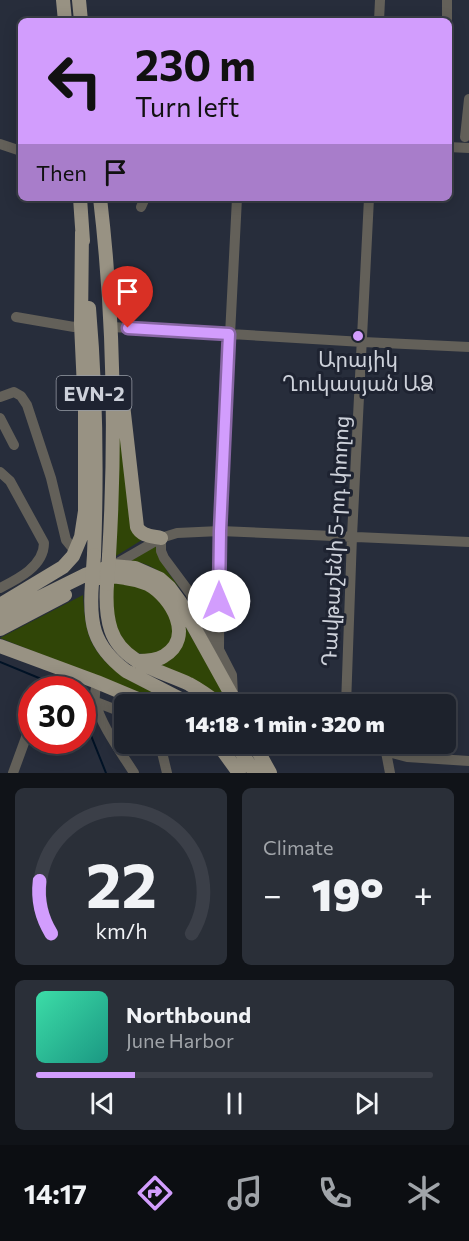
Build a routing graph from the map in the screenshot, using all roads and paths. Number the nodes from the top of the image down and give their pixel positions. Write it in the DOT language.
graph roads {
  1 [pos="63,0"];
  2 [pos="79,0"];
  3 [pos="380,0"];
  4 [pos="447,0"];
  5 [pos="65,18"];
  6 [pos="81,18"];
  7 [pos="379,18"];
  8 [pos="447,18"];
  9 [pos="469,99"];
  10 [pos="467,143"];
  11 [pos="0,144"];
  12 [pos="452,146"];
  13 [pos="18,150"];
  14 [pos="80,201"];
  15 [pos="100,201"];
  16 [pos="237,201"];
  17 [pos="369,201"];
  18 [pos="82,232"];
  19 [pos="16,317"];
  20 [pos="81,324"];
  21 [pos="112,333"];
  22 [pos="229,334"];
  23 [pos="363,342"];
  24 [pos="469,347"];
  25 [pos="0,397"];
  26 [pos="0,418"];
  27 [pos="14,446"];
  28 [pos="0,472"];
  29 [pos="220,531"];
  30 [pos="352,537"];
  31 [pos="160,538"];
  32 [pos="469,542"];
  33 [pos="75,551"];
  34 [pos="110,561"];
  35 [pos="97,582"];
  36 [pos="0,588"];
  37 [pos="0,605"];
  38 [pos="0,617"];
  39 [pos="0,629"];
  40 [pos="0,646"];
  41 [pos="219,648"];
  42 [pos="137,661"];
  43 [pos="97,682"];
  44 [pos="96,688"];
  45 [pos="126,694"];
  46 [pos="171,694"];
  47 [pos="205,694"];
  48 [pos="231,694"];
  49 [pos="234,694"];
  50 [pos="346,694"];
  51 [pos="96,702"];
  52 [pos="114,709"];
  53 [pos="20,754"];
  54 [pos="162,754"];
  55 [pos="225,754"];
  56 [pos="243,754"];
  57 [pos="261,754"];
  58 [pos="386,754"];
  59 [pos="394,754"];
  60 [pos="469,761"];
  61 [pos="13,773"];
  62 [pos="134,773"];
  63 [pos="167,773"];
  64 [pos="239,773"];
  65 [pos="255,773"];
  66 [pos="270,773"];
  67 [pos="390,773"];
  1 -- 5 [label="main road"];
  2 -- 6 [label="main road"];
  3 -- 7 [label="street"];
  4 -- 8 [label="street"];
  9 -- 10 [label="street"];
  10 -- 12 [label="street"];
  11 -- 13 [label="street"];
  14 -- 18 [label="main road, EVN-2"];
  15 -- 21 [label="main road, EVN-2"];
  16 -- 22 [label="street"];
  17 -- 23 [label="street, Դավթաշենի 5-րդ փողոց"];
  18 -- 20 [label="main road"];
  18 -- 35 [label="main road, EVN-2, bridge"];
  19 -- 20 [label="street"];
  20 -- 33 [label="main road"];
  21 -- 22 [label="street"];
  21 -- 31 [label="main road"];
  21 -- 34 [label="main road, EVN-2"];
  22 -- 23 [label="street"];
  22 -- 29 [label="street"];
  23 -- 24 [label="street"];
  23 -- 30 [label="street, Դավթաշենի 5-րդ փողոց"];
  25 -- 33 [label="street"];
  26 -- 27 [label="street"];
  28 -- 36 [label="street"];
  29 -- 30 [label="street"];
  29 -- 31 [label="street"];
  29 -- 41 [label="street"];
  30 -- 32 [label="street"];
  30 -- 50 [label="street, Դավթաշենի 5-րդ փողոց"];
  31 -- 34 [label="street"];
  31 -- 41 [label="street"];
  33 -- 37 [label="main road"];
  34 -- 35 [label="main road, EVN-2, bridge"];
  34 -- 38 [label="main road"];
  34 -- 48 [label="main road"];
  35 -- 39 [label="main road"];
  35 -- 42 [label="main road, EVN-2"];
  35 -- 42 [label="main road"];
  35 -- 46 [label="main road, EVN-2"];
  40 -- 43 [label="main road"];
  41 -- 49 [label="street"];
  42 -- 47 [label="main road, EVN-2"];
  43 -- 44 [label="street"];
  43 -- 45 [label="main road"];
  51 -- 52 [label="street"];
  51 -- 62 [label="street"];
  53 -- 61 [label="street"];
  54 -- 63 [label="street"];
  55 -- 64 [label="main road"];
  56 -- 65 [label="main road"];
  57 -- 66 [label="main road"];
  58 -- 67 [label="street"];
  59 -- 60 [label="street"];
}
